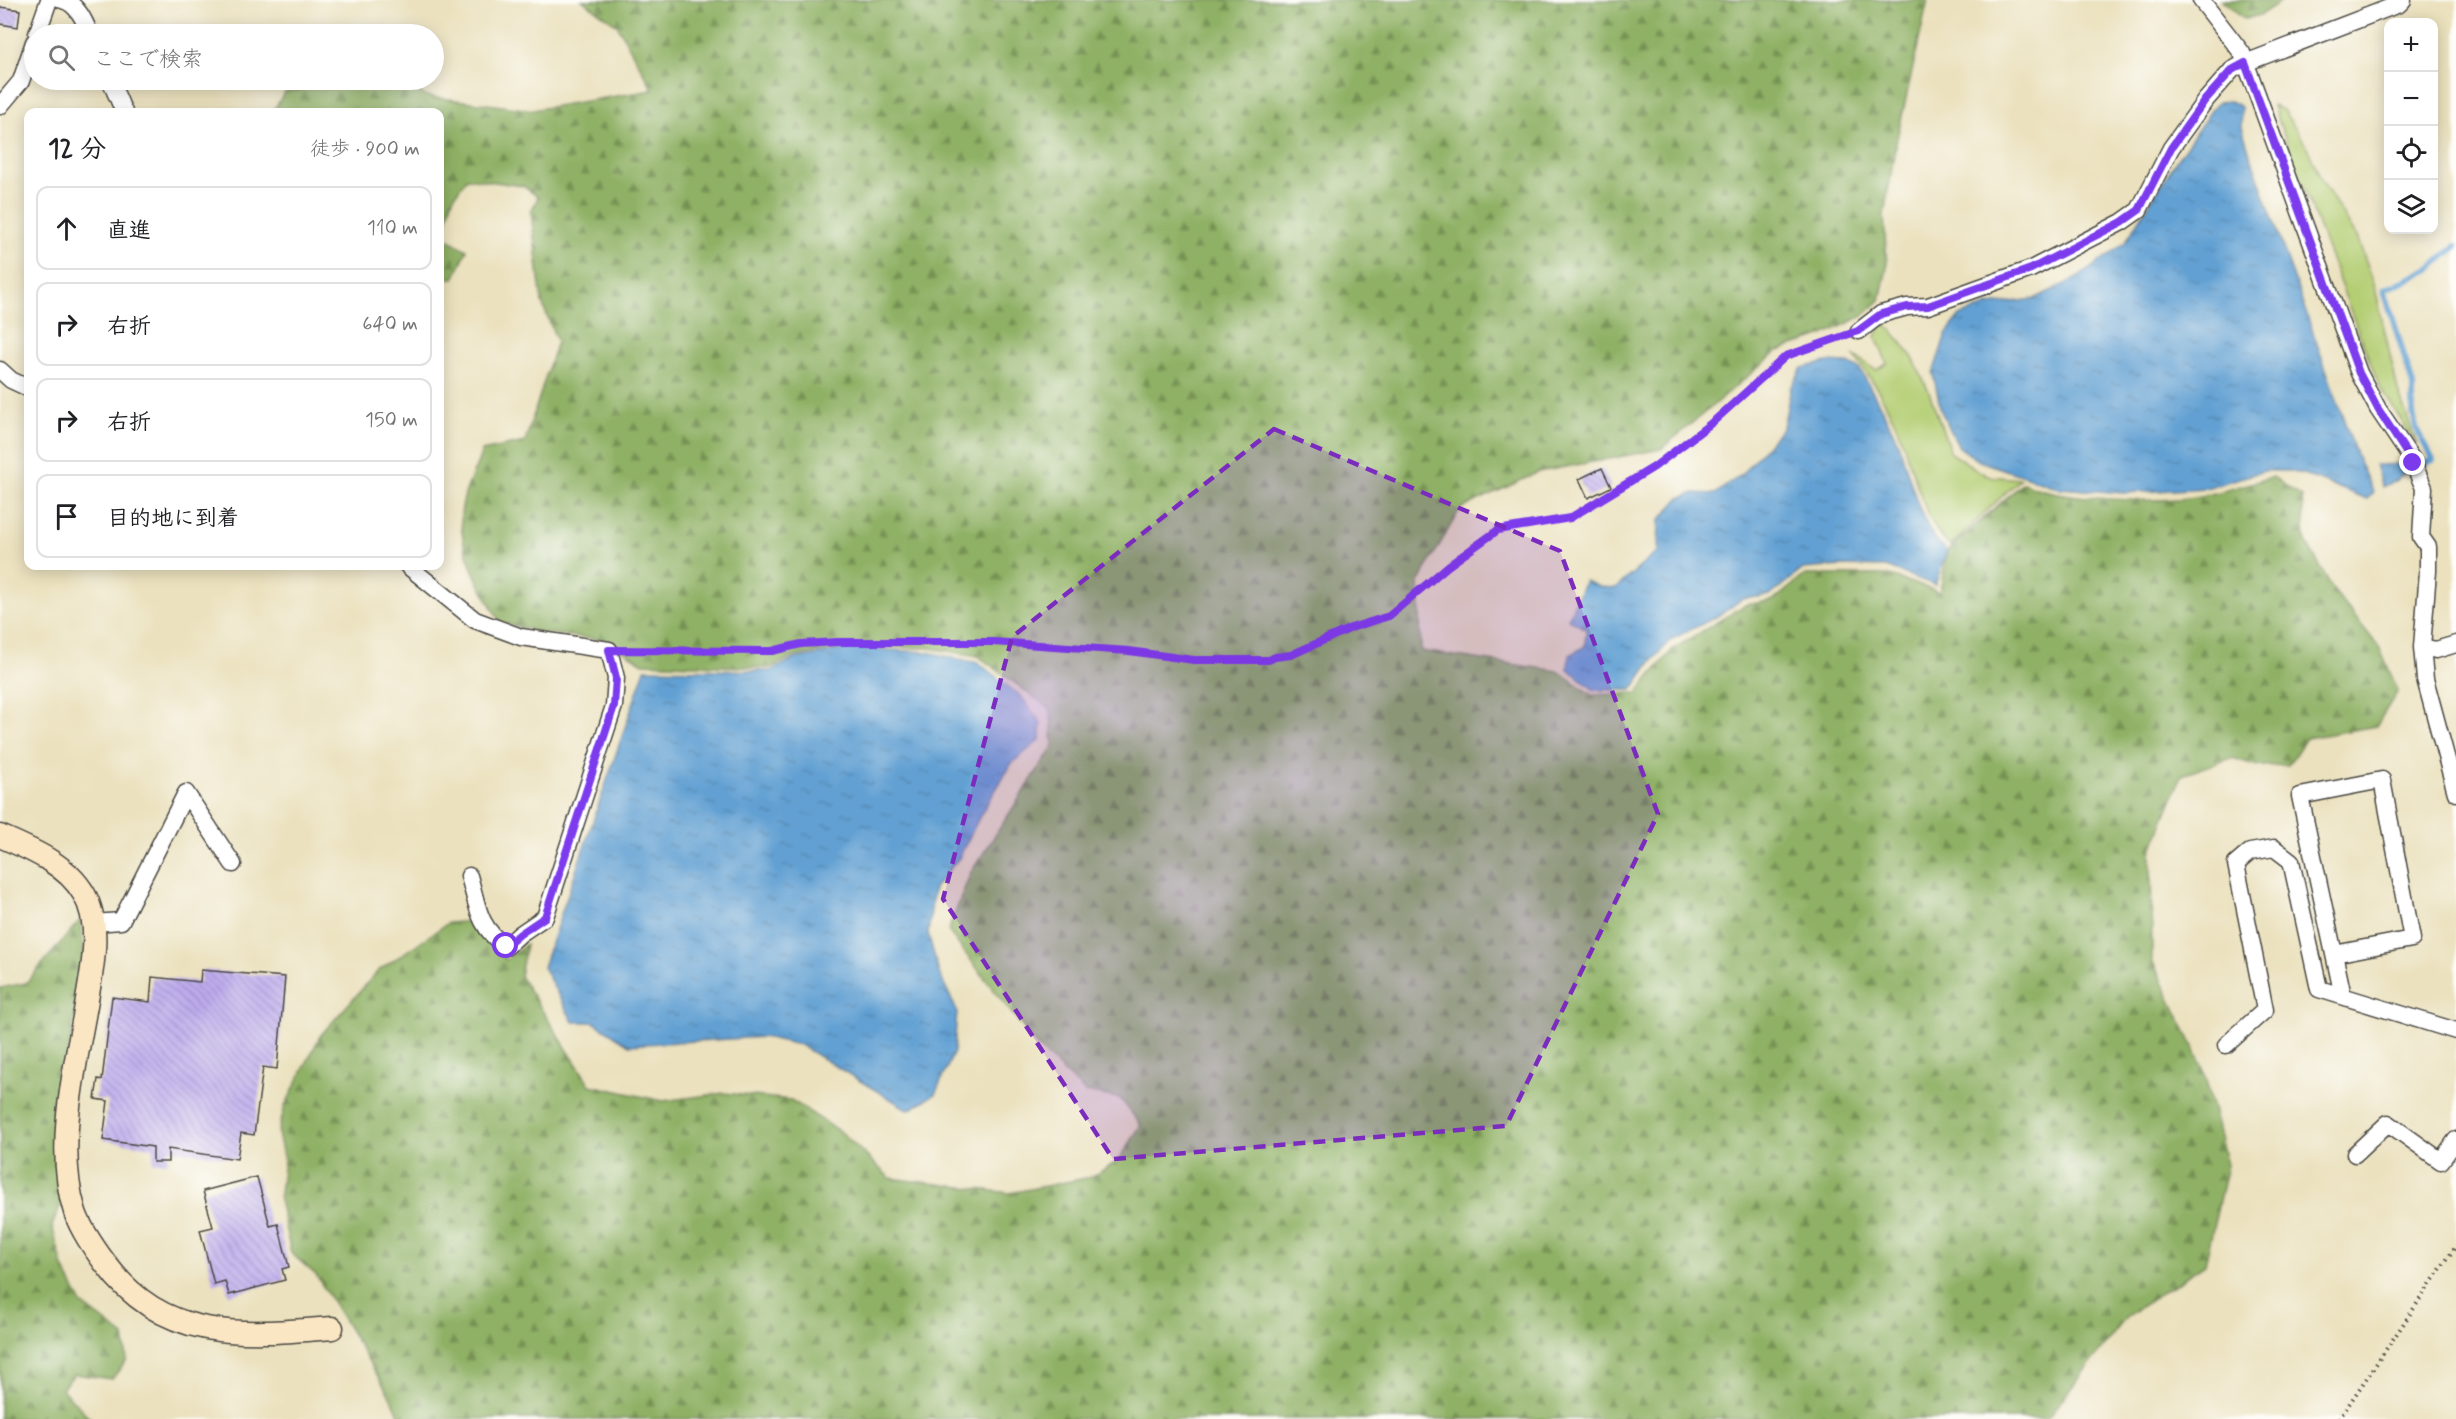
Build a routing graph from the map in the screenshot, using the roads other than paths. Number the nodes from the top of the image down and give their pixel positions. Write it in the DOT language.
graph roads {
  1 [pos="49,0"];
  2 [pos="62,0"];
  3 [pos="2201,0"];
  4 [pos="2403,0"];
  5 [pos="41,24"];
  6 [pos="85,24"];
  7 [pos="2245,63"];
  8 [pos="24,72"];
  9 [pos="114,90"];
  10 [pos="0,106"];
  11 [pos="122,108"];
  12 [pos="1858,331"];
  13 [pos="0,370"];
  14 [pos="24,386"];
  15 [pos="413,570"];
  16 [pos="2456,645"];
  17 [pos="2422,647"];
  18 [pos="2456,793"];
  19 [pos="0,836"];
  20 [pos="232,864"];
  21 [pos="469,876"];
  22 [pos="94,923"];
  23 [pos="2334,954"];
  24 [pos="2343,996"];
  25 [pos="2456,1031"];
  26 [pos="2226,1045"];
  27 [pos="2456,1140"];
  28 [pos="2355,1154"];
  29 [pos="332,1328"];
  1 -- 5 [label="street"];
  2 -- 6 [label="street"];
  3 -- 7 [label="street"];
  4 -- 7 [label="street"];
  7 -- 12 [label="street"];
  7 -- 17 [label="street"];
  8 -- 10 [label="street"];
  9 -- 11 [label="street"];
  13 -- 14 [label="street"];
  15 -- 21 [label="street"];
  16 -- 17 [label="street"];
  17 -- 18 [label="street"];
  19 -- 22 [label="street"];
  20 -- 22 [label="street"];
  22 -- 29 [label="street"];
  23 -- 23 [label="street"];
  23 -- 24 [label="street"];
  24 -- 25 [label="street"];
  24 -- 26 [label="street"];
  27 -- 28 [label="street"];
}
